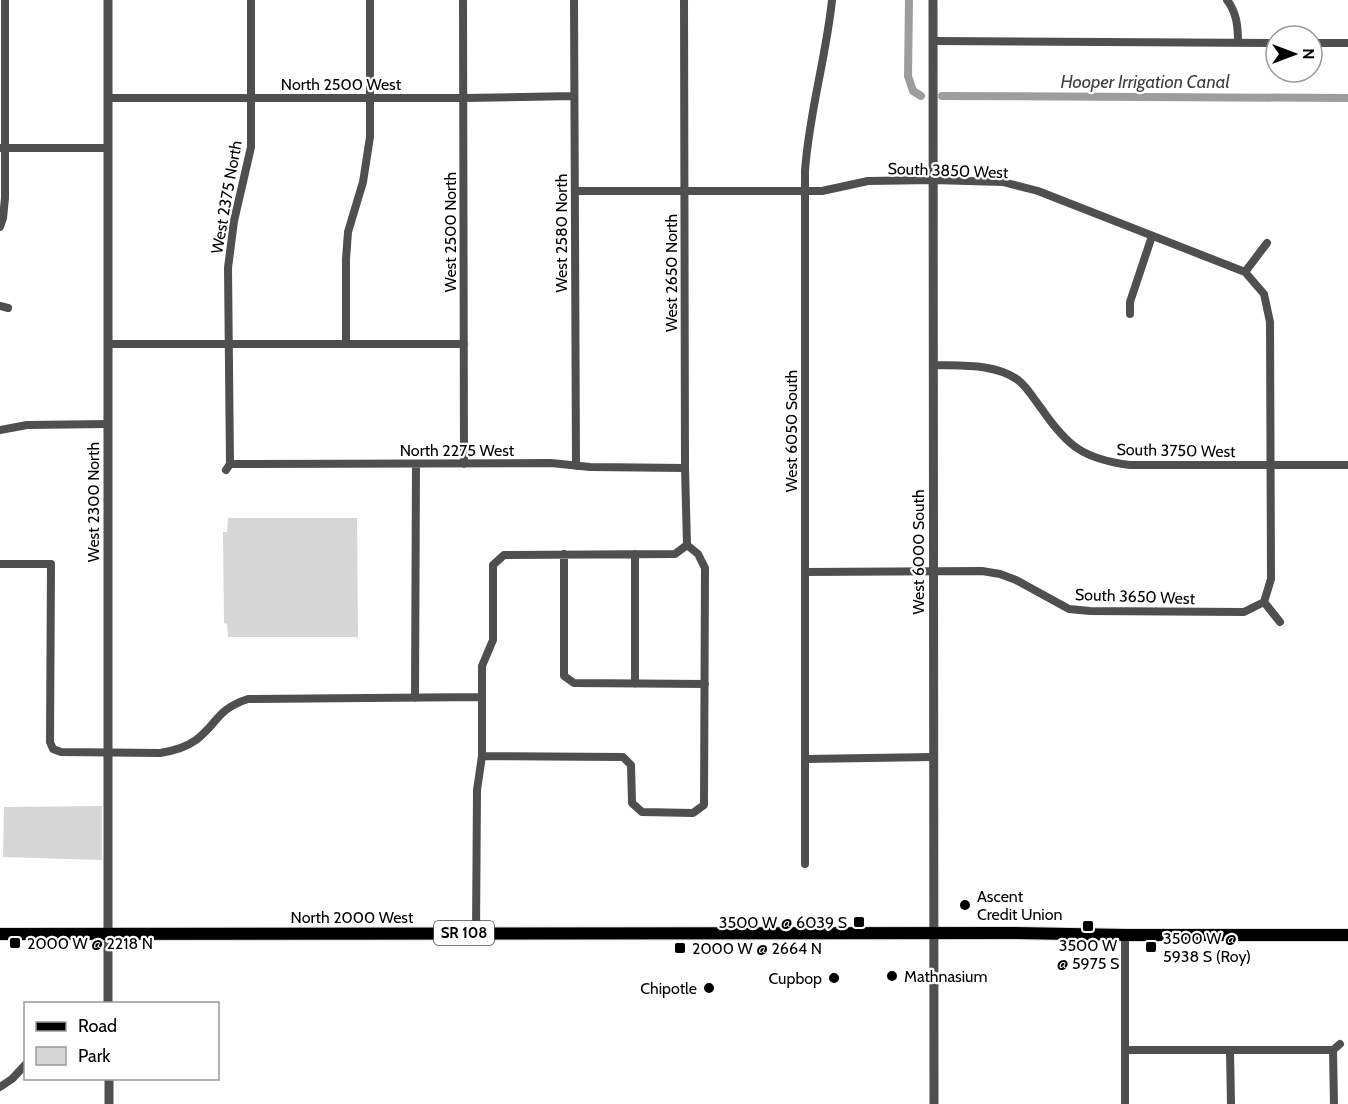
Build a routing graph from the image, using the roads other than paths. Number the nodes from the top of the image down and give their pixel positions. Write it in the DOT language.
graph roads {
  1 [pos="5,0"];
  2 [pos="108,0"];
  3 [pos="252,0"];
  4 [pos="370,0"];
  5 [pos="463,0"];
  6 [pos="574,0"];
  7 [pos="684,0"];
  8 [pos="832,0"];
  9 [pos="933,0"];
  10 [pos="1227,0"];
  11 [pos="2,40"];
  12 [pos="933,41"];
  13 [pos="1238,43"];
  14 [pos="1264,43"];
  15 [pos="1324,43"];
  16 [pos="1348,43"];
  17 [pos="574,96"];
  18 [pos="108,98"];
  19 [pos="252,98"];
  20 [pos="370,98"];
  21 [pos="464,98"];
  22 [pos="2,148"];
  23 [pos="108,148"];
  24 [pos="933,180"];
  25 [pos="574,191"];
  26 [pos="684,191"];
  27 [pos="805,191"];
  28 [pos="0,227"];
  29 [pos="1152,236"];
  30 [pos="1267,243"];
  31 [pos="1245,272"];
  32 [pos="1130,314"];
  33 [pos="108,344"];
  34 [pos="228,344"];
  35 [pos="345,344"];
  36 [pos="464,344"];
  37 [pos="933,365"];
  38 [pos="108,424"];
  39 [pos="0,430"];
  40 [pos="416,464"];
  41 [pos="464,464"];
  42 [pos="1270,465"];
  43 [pos="1348,465"];
  44 [pos="576,466"];
  45 [pos="228,467"];
  46 [pos="685,468"];
  47 [pos="687,545"];
  48 [pos="564,554"];
  49 [pos="635,554"];
  50 [pos="0,564"];
  51 [pos="933,570"];
  52 [pos="805,572"];
  53 [pos="1264,602"];
  54 [pos="1280,622"];
  55 [pos="635,684"];
  56 [pos="705,684"];
  57 [pos="482,697"];
  58 [pos="415,698"];
  59 [pos="107,752"];
  60 [pos="482,756"];
  61 [pos="933,757"];
  62 [pos="805,759"];
  63 [pos="805,864"];
  64 [pos="108,933"];
  65 [pos="476,933"];
  66 [pos="934,933"];
  67 [pos="0,934"];
  68 [pos="1125,935"];
  69 [pos="1348,935"];
  70 [pos="108,1002"];
  71 [pos="1125,1050"];
  72 [pos="1230,1050"];
  73 [pos="24,1066"];
  74 [pos="109,1080"];
  75 [pos="0,1087"];
  76 [pos="109,1104"];
  77 [pos="934,1104"];
  78 [pos="1125,1104"];
  79 [pos="1231,1104"];
  80 [pos="1334,1104"];
  1 -- 11 [label="street"];
  2 -- 18 [label="street, West 2300 North"];
  3 -- 19 [label="street, West 2375 North"];
  4 -- 20 [label="street"];
  5 -- 21 [label="street, West 2500 North"];
  6 -- 17 [label="street, West 2580 North"];
  7 -- 26 [label="street, West 2650 North"];
  8 -- 27 [label="street, West 6050 South"];
  9 -- 12 [label="street, West 6000 South"];
  10 -- 13 [label="street"];
  11 -- 22 [label="street"];
  12 -- 13 [label="street"];
  12 -- 24 [label="street, West 6000 South"];
  13 -- 14 [label="street"];
  15 -- 16 [label="street"];
  17 -- 21 [label="street, North 2500 West"];
  17 -- 25 [label="street, West 2580 North"];
  18 -- 19 [label="street, North 2500 West"];
  18 -- 23 [label="street, West 2300 North"];
  19 -- 20 [label="street, North 2500 West"];
  19 -- 34 [label="street, West 2375 North"];
  20 -- 21 [label="street, North 2500 West"];
  20 -- 35 [label="street"];
  21 -- 36 [label="street, West 2500 North"];
  22 -- 23 [label="street"];
  22 -- 28 [label="street"];
  23 -- 33 [label="street, West 2300 North"];
  24 -- 27 [label="street, South 3850 West"];
  24 -- 29 [label="street, South 3850 West"];
  24 -- 37 [label="street, West 6000 South"];
  25 -- 26 [label="street, South 3850 West"];
  25 -- 44 [label="street, West 2580 North"];
  26 -- 27 [label="street, South 3850 West"];
  26 -- 46 [label="street, West 2650 North"];
  27 -- 52 [label="street, West 6050 South"];
  29 -- 31 [label="street, South 3850 West"];
  29 -- 32 [label="street"];
  30 -- 31 [label="street"];
  31 -- 42 [label="street"];
  33 -- 34 [label="street"];
  33 -- 38 [label="street, West 2300 North"];
  34 -- 35 [label="street"];
  34 -- 45 [label="street, West 2375 North"];
  35 -- 36 [label="street"];
  36 -- 41 [label="street, West 2500 North"];
  37 -- 42 [label="street, South 3750 West"];
  37 -- 51 [label="street, West 6000 South"];
  38 -- 39 [label="street"];
  38 -- 59 [label="street, West 2300 North"];
  40 -- 41 [label="street, North 2275 West"];
  40 -- 45 [label="street, North 2275 West"];
  40 -- 58 [label="street"];
  41 -- 44 [label="street, North 2275 West"];
  42 -- 43 [label="street, South 3750 West"];
  42 -- 53 [label="street"];
  44 -- 46 [label="street, North 2275 West"];
  46 -- 47 [label="street, West 2650 North"];
  47 -- 49 [label="street"];
  47 -- 56 [label="street"];
  48 -- 49 [label="street"];
  48 -- 55 [label="street"];
  48 -- 57 [label="street"];
  49 -- 55 [label="street"];
  50 -- 59 [label="street"];
  51 -- 52 [label="street, South 3650 West"];
  51 -- 53 [label="street, South 3650 West"];
  51 -- 61 [label="street, West 6000 South"];
  52 -- 62 [label="street, West 6050 South"];
  53 -- 54 [label="street"];
  55 -- 56 [label="street"];
  56 -- 60 [label="street"];
  57 -- 58 [label="street"];
  57 -- 60 [label="street"];
  58 -- 59 [label="street"];
  59 -- 64 [label="street, West 2300 North"];
  60 -- 65 [label="street"];
  61 -- 62 [label="street"];
  61 -- 66 [label="street, West 6000 South"];
  62 -- 63 [label="street, West 6050 South"];
  64 -- 65 [label="main road, North 2000 West / SR 108"];
  64 -- 67 [label="main road, North 2000 West / SR 108"];
  64 -- 70 [label="street, West 2300 North"];
  65 -- 66 [label="main road, North 2000 West / SR 108"];
  66 -- 68 [label="main road, SR 108"];
  66 -- 77 [label="street, West 6000 South"];
  68 -- 69 [label="main road, SR 108"];
  68 -- 71 [label="street"];
  71 -- 72 [label="street"];
  71 -- 78 [label="street"];
  72 -- 79 [label="street"];
  72 -- 80 [label="street"];
  73 -- 75 [label="street"];
  74 -- 76 [label="street"];
}
